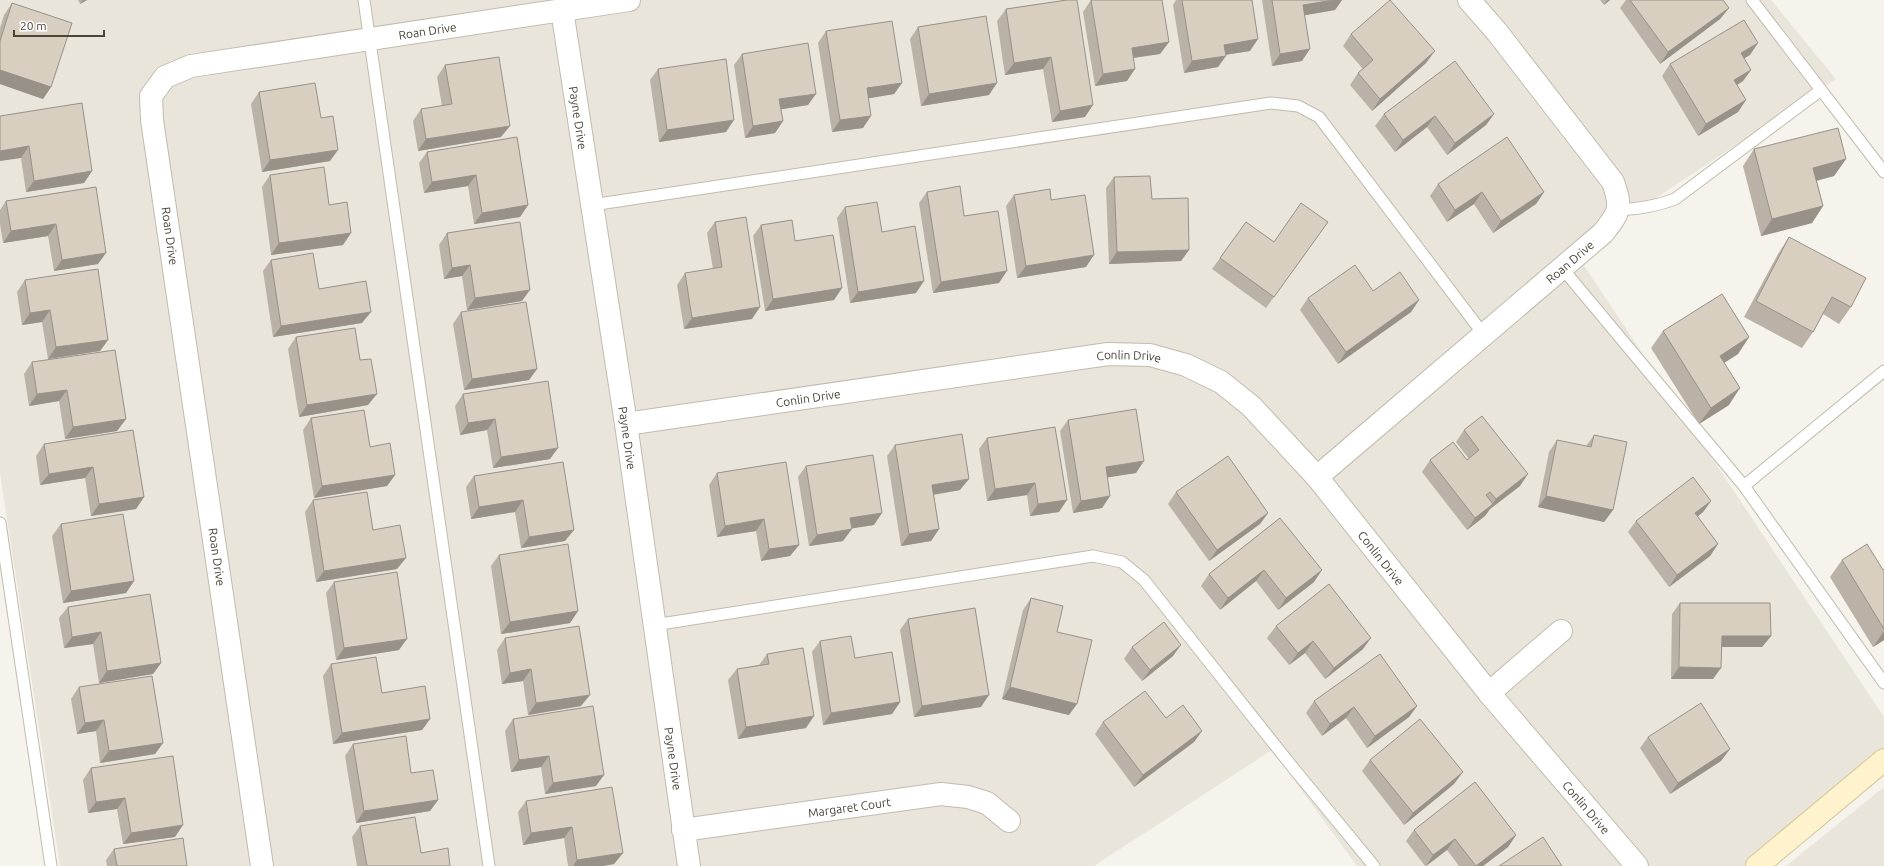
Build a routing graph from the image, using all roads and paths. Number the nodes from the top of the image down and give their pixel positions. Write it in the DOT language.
graph roads {
  1 [pos="364,0"];
  2 [pos="629,0"];
  3 [pos="1469,0"];
  4 [pos="1752,0"];
  5 [pos="562,10"];
  6 [pos="369,39"];
  7 [pos="1821,90"];
  8 [pos="1884,172"];
  9 [pos="592,205"];
  10 [pos="1618,210"];
  11 [pos="1562,268"];
  12 [pos="1484,335"];
  13 [pos="1884,371"];
  14 [pos="626,424"];
  15 [pos="1317,477"];
  16 [pos="1744,486"];
  17 [pos="0,523"];
  18 [pos="654,625"];
  19 [pos="1561,631"];
  20 [pos="1884,683"];
  21 [pos="1488,693"];
  22 [pos="1884,760"];
  23 [pos="1009,821"];
  24 [pos="683,830"];
  25 [pos="51,866"];
  26 [pos="262,866"];
  27 [pos="489,866"];
  28 [pos="689,866"];
  29 [pos="1374,866"];
  30 [pos="1637,866"];
  31 [pos="1757,866"];
  1 -- 6 [label="lane"];
  2 -- 5 [label="street, Roan Drive"];
  3 -- 10 [label="street"];
  4 -- 7 [label="lane"];
  5 -- 6 [label="street, Roan Drive"];
  5 -- 9 [label="street, Payne Drive"];
  6 -- 26 [label="street, Roan Drive"];
  6 -- 27 [label="lane"];
  7 -- 8 [label="lane"];
  7 -- 10 [label="lane"];
  9 -- 12 [label="lane"];
  9 -- 14 [label="street, Payne Drive"];
  10 -- 11 [label="street, Roan Drive"];
  11 -- 12 [label="street, Roan Drive"];
  11 -- 16 [label="lane"];
  12 -- 15 [label="street, Roan Drive"];
  13 -- 16 [label="lane"];
  14 -- 15 [label="street, Conlin Drive"];
  14 -- 18 [label="street, Payne Drive"];
  15 -- 21 [label="street, Conlin Drive"];
  16 -- 20 [label="lane"];
  17 -- 25 [label="lane"];
  18 -- 24 [label="street, Payne Drive"];
  18 -- 29 [label="lane"];
  19 -- 21 [label="street"];
  21 -- 30 [label="street, Conlin Drive"];
  22 -- 31 [label="street"];
  23 -- 24 [label="street, Margaret Court"];
  24 -- 28 [label="street, Payne Drive"];
}
